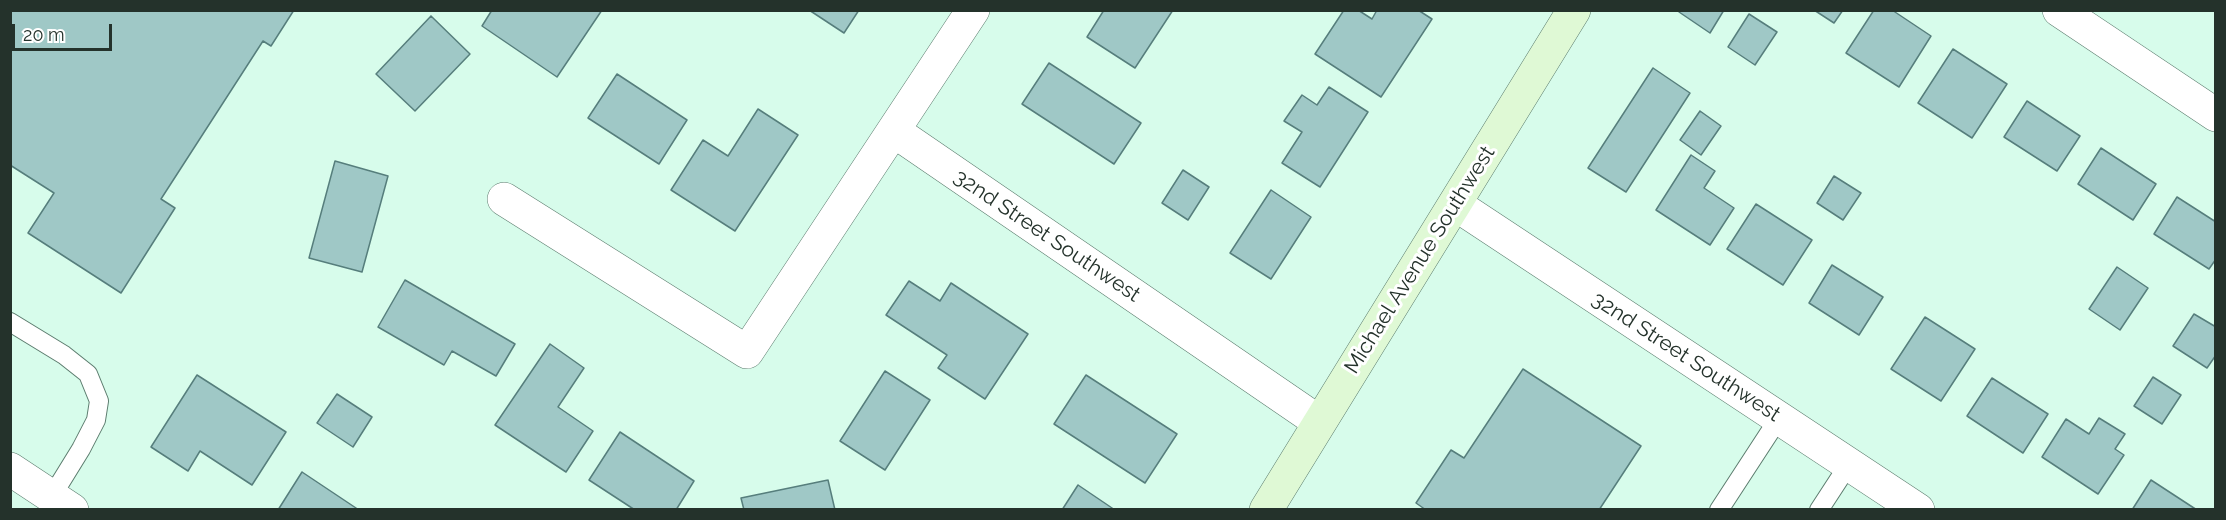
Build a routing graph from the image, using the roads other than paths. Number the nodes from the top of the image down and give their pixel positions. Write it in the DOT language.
graph roads {
  1 [pos="973,10"];
  2 [pos="1574,10"];
  3 [pos="2059,10"];
  4 [pos="2216,115"];
  5 [pos="894,131"];
  6 [pos="504,199"];
  7 [pos="1455,204"];
  8 [pos="10,322"];
  9 [pos="1779,418"];
  10 [pos="1319,422"];
  11 [pos="1849,464"];
  12 [pos="10,469"];
  13 [pos="62,503"];
  14 [pos="1266,510"];
  15 [pos="1719,510"];
  16 [pos="1819,510"];
  17 [pos="1918,510"];
  1 -- 5 [label="street"];
  2 -- 7 [label="street, Michael Avenue Southwest"];
  3 -- 4 [label="street"];
  5 -- 6 [label="street"];
  5 -- 10 [label="street, 32nd Street Southwest"];
  7 -- 9 [label="street, 32nd Street Southwest"];
  7 -- 10 [label="street, Michael Avenue Southwest"];
  8 -- 13 [label="lane"];
  9 -- 11 [label="street, 32nd Street Southwest"];
  9 -- 15 [label="lane"];
  10 -- 14 [label="street, Michael Avenue Southwest"];
  11 -- 16 [label="lane"];
  11 -- 17 [label="street, 32nd Street Southwest"];
  12 -- 13 [label="street"];
}
